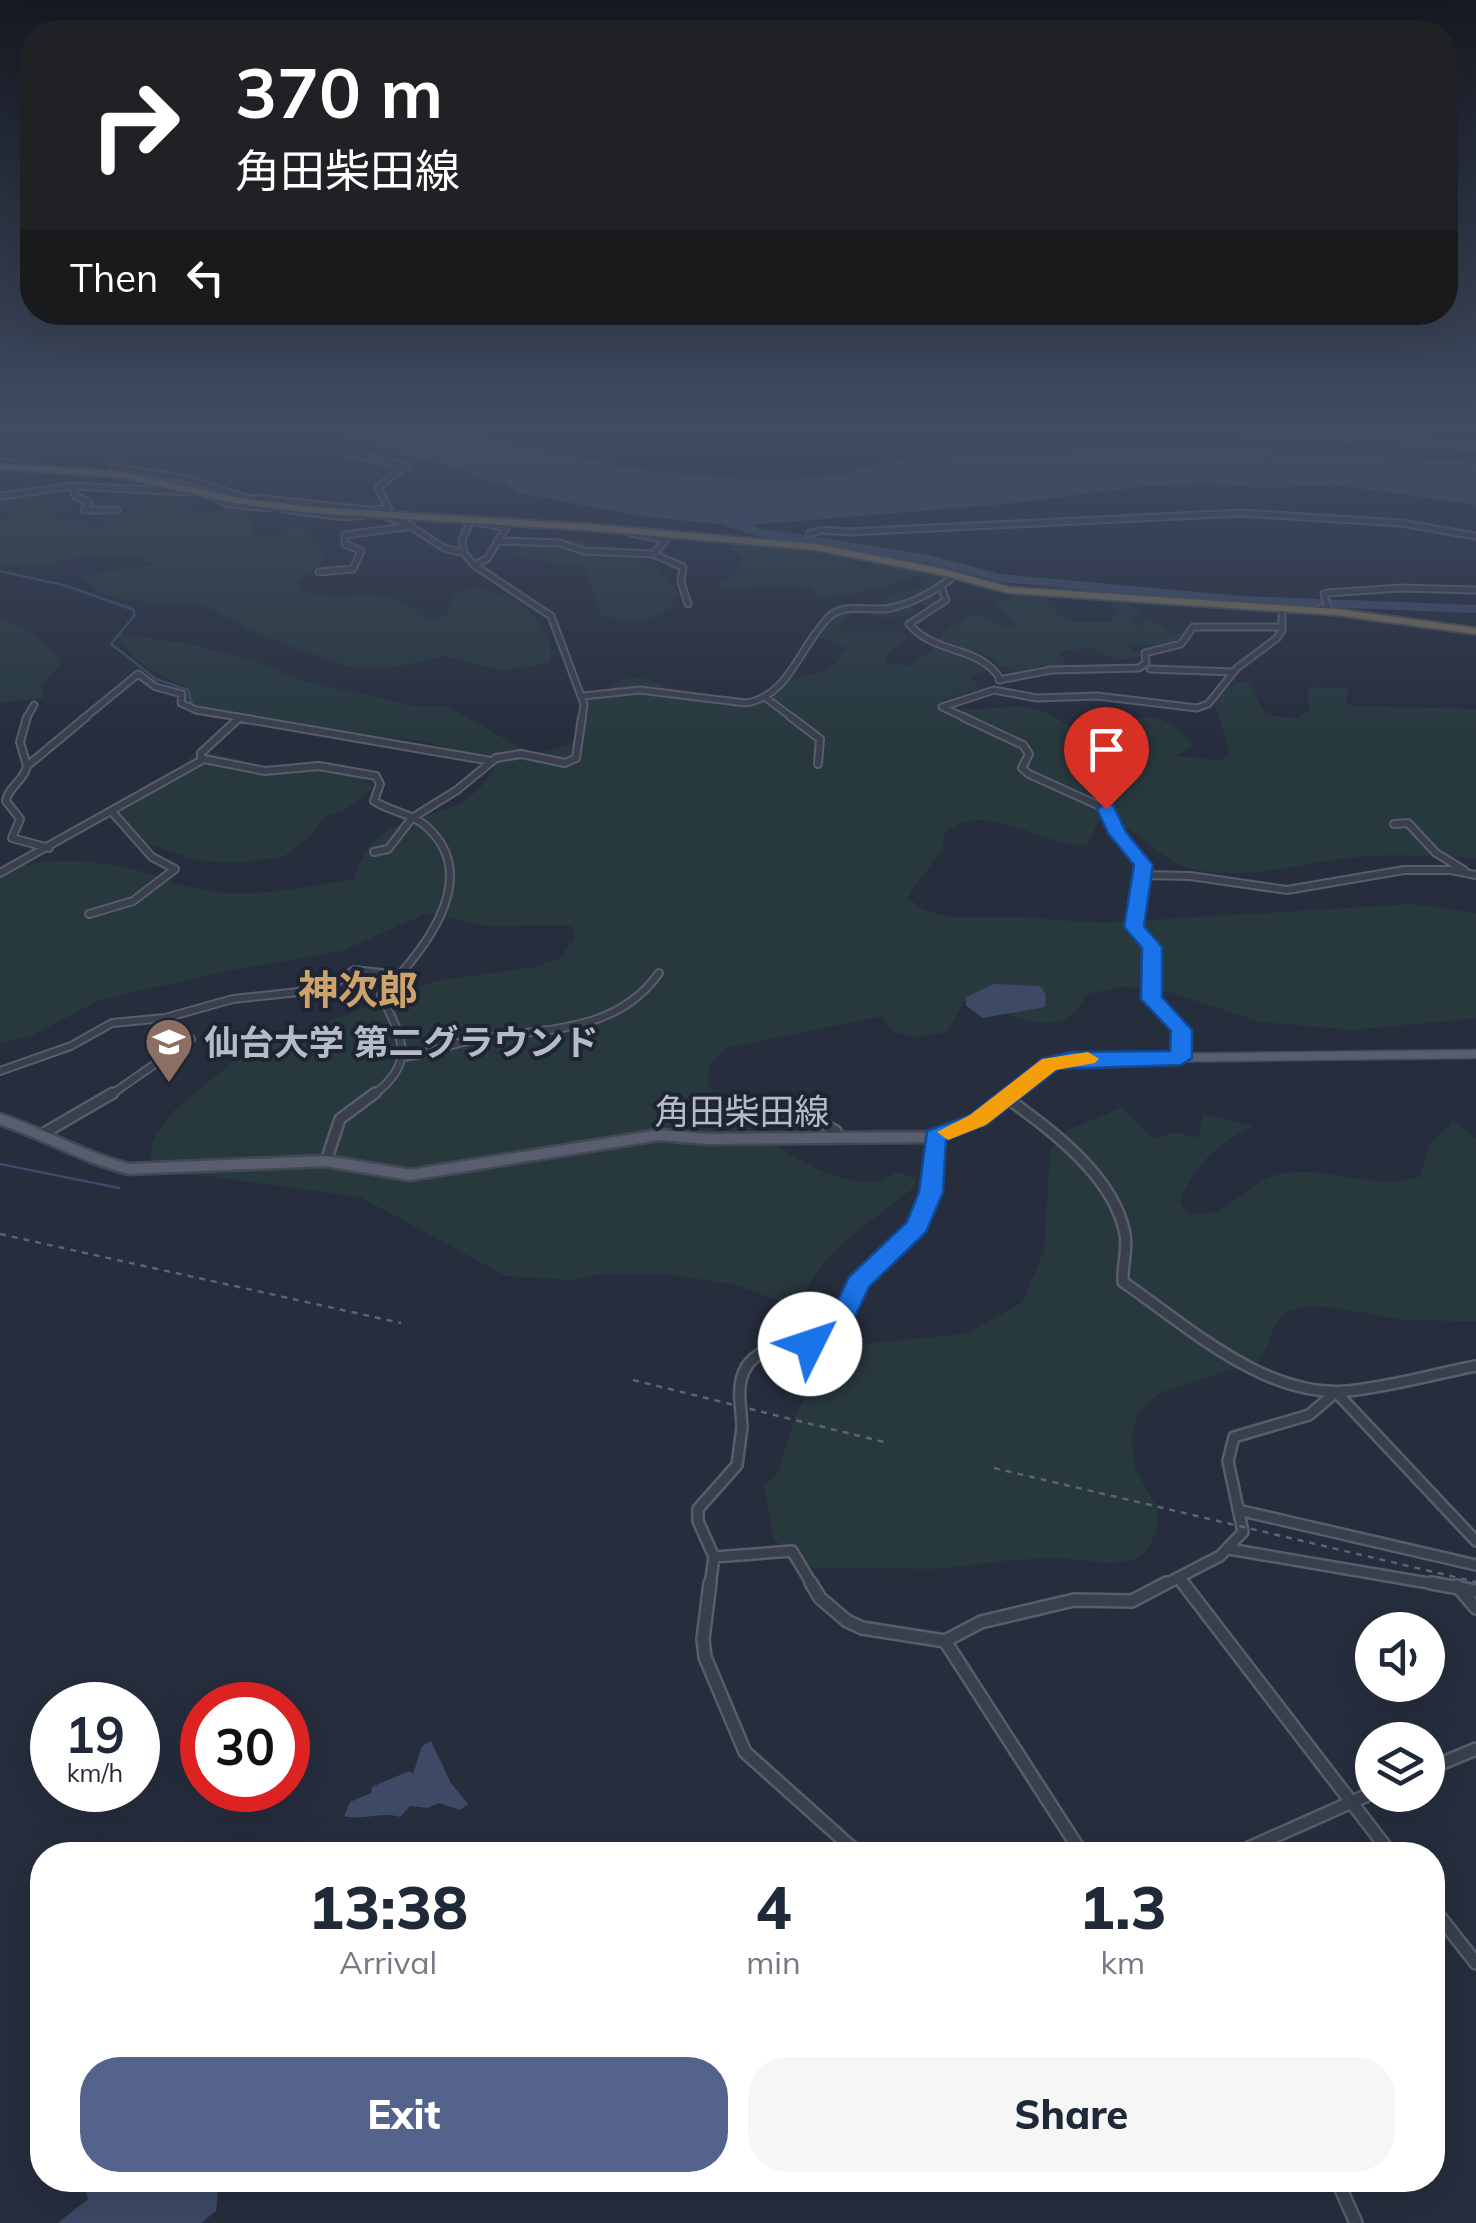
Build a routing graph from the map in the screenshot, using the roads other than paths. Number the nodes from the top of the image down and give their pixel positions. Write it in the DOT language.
graph roads {
  1 [pos="366,533"];
  2 [pos="423,533"];
  3 [pos="465,533"];
  4 [pos="502,533"];
  5 [pos="636,533"];
  6 [pos="655,533"];
  7 [pos="813,533"];
  8 [pos="809,534"];
  9 [pos="497,541"];
  10 [pos="464,553"];
  11 [pos="653,554"];
  12 [pos="474,564"];
  13 [pos="319,572"];
  14 [pos="954,576"];
  15 [pos="941,587"];
  16 [pos="1476,590"];
  17 [pos="688,604"];
  18 [pos="1326,605"];
  19 [pos="1282,609"];
  20 [pos="1306,610"];
  21 [pos="1340,612"];
  22 [pos="1282,627"];
  23 [pos="1476,631"];
  24 [pos="1150,669"];
  25 [pos="1233,672"];
  26 [pos="999,680"];
  27 [pos="1007,691"];
  28 [pos="583,696"];
  29 [pos="766,698"];
  30 [pos="34,705"];
  31 [pos="239,718"];
  32 [pos="201,760"];
  33 [pos="491,761"];
  34 [pos="818,764"];
  35 [pos="26,766"];
  36 [pos="113,814"];
  37 [pos="412,818"];
  38 [pos="1394,824"];
  39 [pos="1429,846"];
  40 [pos="1416,847"];
  41 [pos="50,848"];
  42 [pos="374,852"];
  43 [pos="0,873"];
  44 [pos="1472,874"];
  45 [pos="1142,875"];
  46 [pos="89,914"];
  47 [pos="659,973"];
  48 [pos="400,975"];
  49 [pos="191,1039"];
  50 [pos="1476,1054"];
  51 [pos="402,1057"];
  52 [pos="1181,1058"];
  53 [pos="0,1071"];
  54 [pos="1007,1098"];
  55 [pos="0,1119"];
  56 [pos="748,1119"];
  57 [pos="44,1133"];
  58 [pos="935,1136"];
  59 [pos="838,1138"];
  60 [pos="326,1161"];
  61 [pos="1476,1366"];
  62 [pos="1336,1392"];
  63 [pos="1238,1510"];
  64 [pos="1476,1542"];
  65 [pos="1230,1549"];
  66 [pos="714,1557"];
  67 [pos="1476,1566"];
  68 [pos="1183,1583"];
  69 [pos="1457,1586"];
  70 [pos="1476,1591"];
  71 [pos="1476,1608"];
  72 [pos="945,1641"];
  73 [pos="1476,1749"];
  74 [pos="1445,1763"];
  75 [pos="1355,1800"];
  76 [pos="1351,1802"];
  77 [pos="845,1842"];
  78 [pos="1074,1842"];
  79 [pos="1262,1842"];
  80 [pos="1382,1842"];
  81 [pos="1445,1924"];
  82 [pos="1476,1963"];
  83 [pos="1342,2192"];
  84 [pos="1356,2223"];
  1 -- 13 [label="street"];
  2 -- 10 [label="street"];
  3 -- 10 [label="street"];
  4 -- 9 [label="street"];
  5 -- 11 [label="street"];
  6 -- 14 [label="highway"];
  7 -- 8 [label="street"];
  9 -- 11 [label="street"];
  9 -- 12 [label="street"];
  10 -- 12 [label="street"];
  11 -- 17 [label="street"];
  12 -- 28 [label="street"];
  14 -- 15 [label="street"];
  14 -- 19 [label="highway"];
  15 -- 26 [label="street"];
  15 -- 29 [label="street"];
  16 -- 18 [label="street"];
  18 -- 20 [label="street"];
  18 -- 21 [label="street"];
  19 -- 20 [label="highway"];
  19 -- 22 [label="street"];
  20 -- 21 [label="highway"];
  21 -- 23 [label="highway"];
  22 -- 25 [label="street"];
  22 -- 26 [label="street"];
  24 -- 25 [label="street"];
  25 -- 27 [label="street"];
  26 -- 27 [label="street"];
  27 -- 45 [label="street"];
  28 -- 29 [label="street"];
  28 -- 33 [label="street"];
  29 -- 34 [label="street"];
  30 -- 35 [label="street"];
  31 -- 32 [label="street"];
  31 -- 33 [label="street"];
  31 -- 35 [label="street"];
  32 -- 36 [label="street"];
  32 -- 37 [label="street"];
  33 -- 37 [label="street"];
  35 -- 41 [label="street"];
  36 -- 41 [label="street"];
  36 -- 46 [label="street"];
  37 -- 42 [label="street"];
  37 -- 48 [label="street"];
  38 -- 39 [label="street"];
  39 -- 40 [label="street"];
  39 -- 44 [label="street"];
  41 -- 43 [label="street"];
  44 -- 45 [label="street"];
  45 -- 52 [label="street"];
  47 -- 51 [label="street"];
  48 -- 51 [label="street"];
  48 -- 53 [label="street"];
  49 -- 57 [label="street"];
  50 -- 52 [label="main road, 角田柴田線"];
  51 -- 60 [label="street"];
  52 -- 54 [label="main road, 角田柴田線"];
  54 -- 58 [label="main road, 角田柴田線"];
  54 -- 62 [label="street"];
  55 -- 57 [label="main road, 角田柴田線"];
  56 -- 59 [label="street"];
  57 -- 60 [label="main road, 角田柴田線"];
  58 -- 59 [label="main road, 角田柴田線"];
  58 -- 66 [label="street, bridge"];
  59 -- 60 [label="main road, 角田柴田線"];
  61 -- 62 [label="street"];
  62 -- 63 [label="street"];
  62 -- 64 [label="street"];
  63 -- 65 [label="street"];
  63 -- 67 [label="street"];
  65 -- 69 [label="street"];
  65 -- 72 [label="street"];
  66 -- 72 [label="street"];
  66 -- 77 [label="street"];
  68 -- 76 [label="street"];
  69 -- 70 [label="street"];
  69 -- 71 [label="street"];
  72 -- 78 [label="street"];
  73 -- 74 [label="street"];
  75 -- 76 [label="street"];
  76 -- 79 [label="street"];
  76 -- 80 [label="street"];
  81 -- 82 [label="street"];
  83 -- 84 [label="street"];
}
